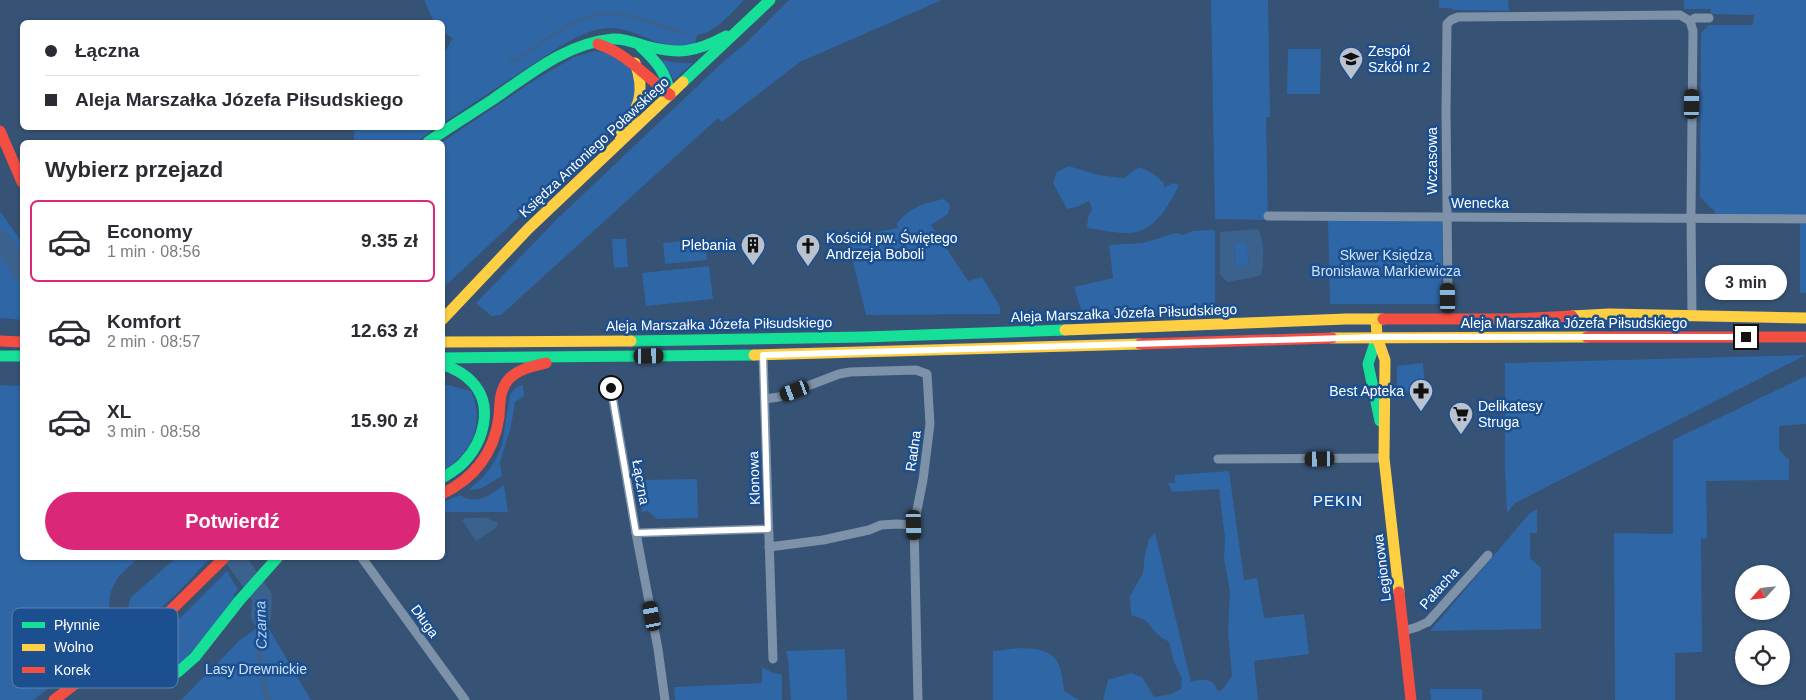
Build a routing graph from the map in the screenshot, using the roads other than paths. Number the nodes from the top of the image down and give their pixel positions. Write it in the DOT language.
graph roads {
  1 [pos="765,2"];
  2 [pos="1709,18"];
  3 [pos="1690,21"];
  4 [pos="743,26"];
  5 [pos="592,42"];
  6 [pos="636,43"];
  7 [pos="635,63"];
  8 [pos="670,95"];
  9 [pos="0,131"];
  10 [pos="431,140"];
  11 [pos="610,152"];
  12 [pos="20,177"];
  13 [pos="1268,216"];
  14 [pos="1446,217"];
  15 [pos="1691,219"];
  16 [pos="1806,219"];
  17 [pos="1448,298"];
  18 [pos="1692,316"];
  19 [pos="445,317"];
  20 [pos="1376,318"];
  21 [pos="1806,318"];
  22 [pos="1377,337"];
  23 [pos="1806,337"];
  24 [pos="1,341"];
  25 [pos="20,342"];
  26 [pos="445,342"];
  27 [pos="763,355"];
  28 [pos="2,356"];
  29 [pos="20,356"];
  30 [pos="573,357"];
  31 [pos="445,358"];
  32 [pos="445,366"];
  33 [pos="611,388"];
  34 [pos="765,399"];
  35 [pos="1383,432"];
  36 [pos="1384,458"];
  37 [pos="1218,459"];
  38 [pos="445,476"];
  39 [pos="445,492"];
  40 [pos="914,525"];
  41 [pos="768,529"];
  42 [pos="636,533"];
  43 [pos="769,547"];
  44 [pos="1488,555"];
  45 [pos="222,560"];
  46 [pos="275,560"];
  47 [pos="363,560"];
  48 [pos="174,608"];
  49 [pos="1404,631"];
  50 [pos="773,660"];
  51 [pos="178,672"];
  52 [pos="69,688"];
  53 [pos="54,700"];
  54 [pos="465,700"];
  55 [pos="664,700"];
  56 [pos="918,700"];
  57 [pos="1411,700"];
  1 -- 4 [label="main road, Księdza Antoniego Poławskiego"];
  2 -- 3 [label="street"];
  3 -- 14 [label="street, Wczasowa"];
  3 -- 15 [label="street"];
  4 -- 6 [label="main road"];
  4 -- 8 [label="main road, Księdza Antoniego Poławskiego"];
  5 -- 6 [label="main road"];
  5 -- 7 [label="main road"];
  5 -- 10 [label="main road"];
  6 -- 8 [label="main road"];
  7 -- 8 [label="main road"];
  7 -- 11 [label="main road"];
  8 -- 11 [label="main road, Księdza Antoniego Poławskiego"];
  9 -- 12 [label="main road"];
  11 -- 19 [label="main road, Księdza Antoniego Poławskiego"];
  13 -- 14 [label="street, Wenecka"];
  14 -- 15 [label="street, Wenecka"];
  14 -- 17 [label="street, Wczasowa"];
  15 -- 16 [label="street, Wenecka"];
  15 -- 18 [label="street"];
  18 -- 20 [label="main road, Aleja Marszałka Józefa Piłsudskiego"];
  18 -- 21 [label="main road, Aleja Marszałka Józefa Piłsudskiego"];
  20 -- 22 [label="main road, Legionowa"];
  20 -- 26 [label="main road, Aleja Marszałka Józefa Piłsudskiego"];
  22 -- 23 [label="main road, Aleja Marszałka Józefa Piłsudskiego"];
  22 -- 27 [label="main road, Aleja Marszałka Józefa Piłsudskiego"];
  22 -- 35 [label="main road, Legionowa"];
  22 -- 35 [label="main road, Legionowa"];
  24 -- 25 [label="main road"];
  27 -- 30 [label="main road, Aleja Marszałka Józefa Piłsudskiego"];
  27 -- 34 [label="street, Klonowa"];
  28 -- 29 [label="main road"];
  30 -- 31 [label="main road, Aleja Marszałka Józefa Piłsudskiego"];
  30 -- 39 [label="main road"];
  32 -- 38 [label="main road"];
  33 -- 42 [label="street, Łączna"];
  34 -- 40 [label="street, Radna"];
  34 -- 41 [label="street, Klonowa"];
  35 -- 36 [label="main road, Legionowa"];
  36 -- 37 [label="street"];
  36 -- 49 [label="main road, Legionowa"];
  40 -- 43 [label="street"];
  40 -- 56 [label="street, Radna"];
  41 -- 42 [label="street"];
  41 -- 43 [label="street, Klonowa"];
  42 -- 55 [label="street, Łączna"];
  43 -- 50 [label="street, Klonowa"];
  44 -- 49 [label="street, Pałacha"];
  45 -- 48 [label="main road"];
  46 -- 51 [label="main road"];
  47 -- 54 [label="street, Długa"];
  49 -- 57 [label="main road, Legionowa"];
  52 -- 53 [label="main road"];
}
